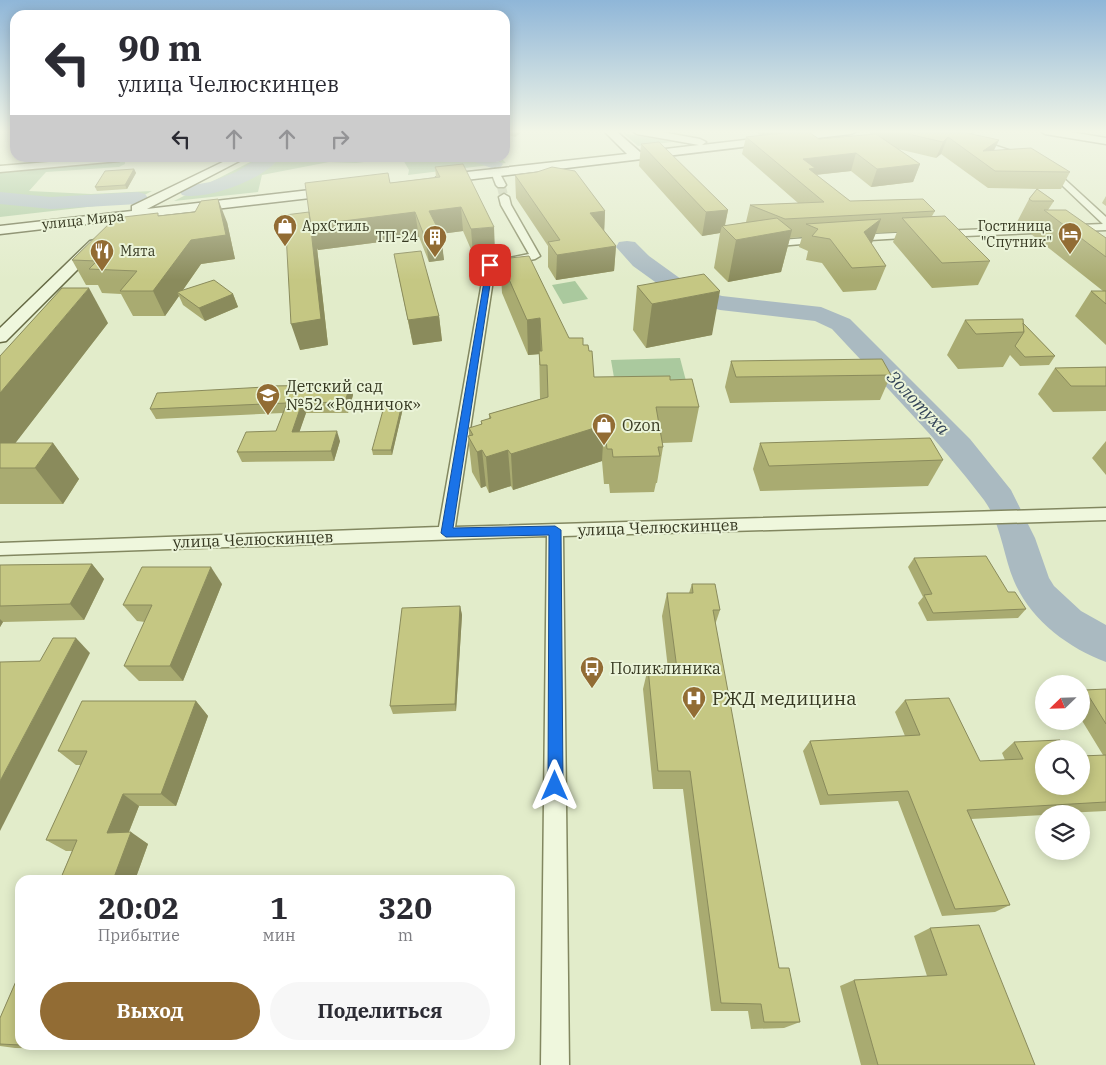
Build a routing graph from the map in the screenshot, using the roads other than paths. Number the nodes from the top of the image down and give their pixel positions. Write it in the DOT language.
graph roads {
  1 [pos="194,181"];
  2 [pos="499,181"];
  3 [pos="1063,181"];
  4 [pos="349,189"];
  5 [pos="128,215"];
  6 [pos="1106,222"];
  7 [pos="1106,227"];
  8 [pos="0,230"];
  9 [pos="752,245"];
  10 [pos="0,337"];
  11 [pos="1106,514"];
  12 [pos="555,530"];
  13 [pos="446,533"];
  14 [pos="0,549"];
  15 [pos="555,1065"];
  1 -- 5 [label="main road"];
  2 -- 13 [label="street"];
  3 -- 6 [label="street"];
  4 -- 5 [label="main road, улица Мира"];
  5 -- 8 [label="main road, улица Мира"];
  5 -- 10 [label="main road"];
  7 -- 9 [label="street"];
  11 -- 12 [label="street, улица Челюскинцев"];
  12 -- 13 [label="street, улица Челюскинцев"];
  12 -- 15 [label="street"];
  13 -- 14 [label="street, улица Челюскинцев"];
}
